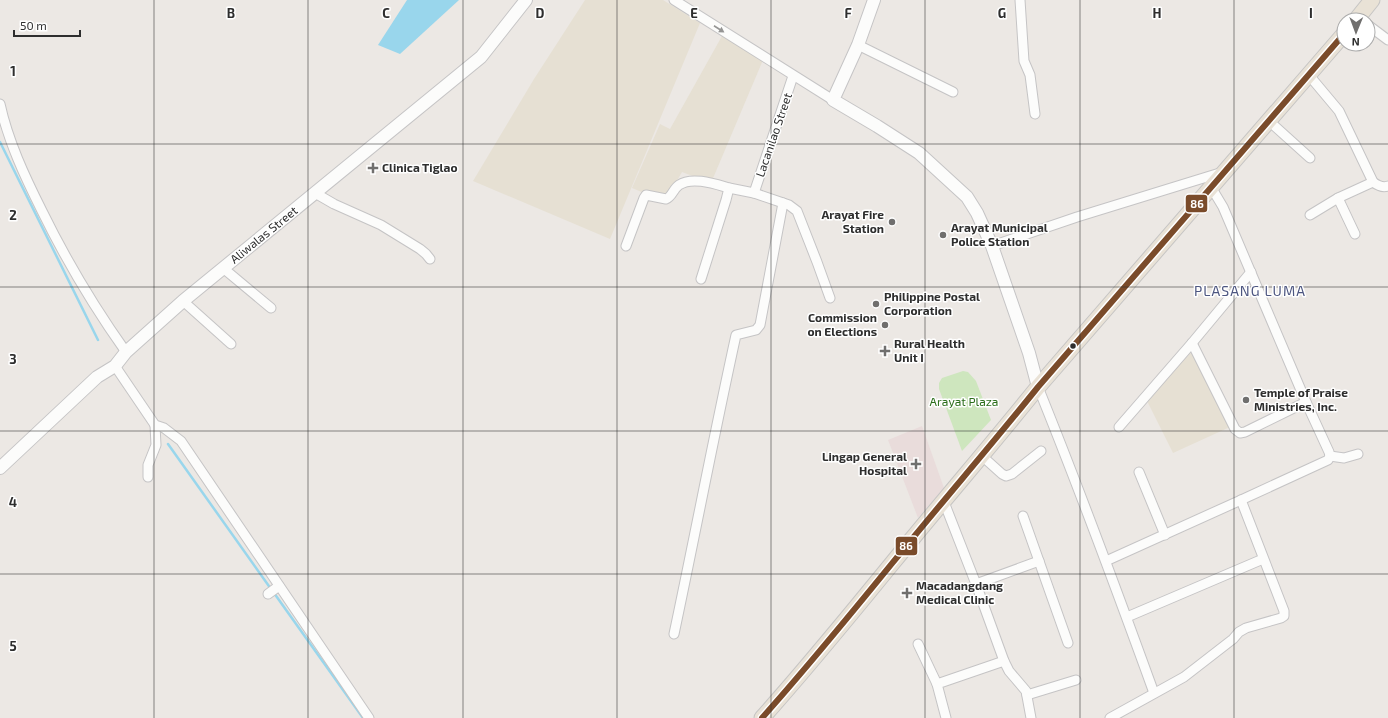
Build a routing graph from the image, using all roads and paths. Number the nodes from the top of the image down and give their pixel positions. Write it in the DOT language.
graph roads {
  1 [pos="526,0"];
  2 [pos="674,0"];
  3 [pos="874,0"];
  4 [pos="1020,0"];
  5 [pos="1372,0"];
  6 [pos="1365,12"];
  7 [pos="1376,31"];
  8 [pos="1388,40"];
  9 [pos="1336,43"];
  10 [pos="858,45"];
  11 [pos="1308,74"];
  12 [pos="793,76"];
  13 [pos="953,92"];
  14 [pos="833,100"];
  15 [pos="0,104"];
  16 [pos="1035,114"];
  17 [pos="1268,120"];
  18 [pos="1310,158"];
  19 [pos="1223,172"];
  20 [pos="1373,182"];
  21 [pos="1388,186"];
  22 [pos="1211,187"];
  23 [pos="729,188"];
  24 [pos="316,193"];
  25 [pos="754,193"];
  26 [pos="1338,198"];
  27 [pos="783,203"];
  28 [pos="1310,215"];
  29 [pos="1355,234"];
  30 [pos="626,246"];
  31 [pos="992,246"];
  32 [pos="430,259"];
  33 [pos="223,268"];
  34 [pos="1251,272"];
  35 [pos="701,279"];
  36 [pos="830,298"];
  37 [pos="183,301"];
  38 [pos="272,308"];
  39 [pos="1192,343"];
  40 [pos="231,344"];
  41 [pos="126,352"];
  42 [pos="115,366"];
  43 [pos="1038,387"];
  44 [pos="1306,402"];
  45 [pos="155,425"];
  46 [pos="1119,427"];
  47 [pos="1041,451"];
  48 [pos="1358,454"];
  49 [pos="982,456"];
  50 [pos="1330,456"];
  51 [pos="0,468"];
  52 [pos="1140,472"];
  53 [pos="148,477"];
  54 [pos="1241,500"];
  55 [pos="944,502"];
  56 [pos="1023,516"];
  57 [pos="1164,535"];
  58 [pos="1263,559"];
  59 [pos="1106,560"];
  60 [pos="1039,561"];
  61 [pos="976,584"];
  62 [pos="278,586"];
  63 [pos="268,594"];
  64 [pos="1126,617"];
  65 [pos="674,634"];
  66 [pos="1068,643"];
  67 [pos="918,644"];
  68 [pos="1004,661"];
  69 [pos="1076,680"];
  70 [pos="937,684"];
  71 [pos="1154,693"];
  72 [pos="1027,695"];
  73 [pos="369,718"];
  74 [pos="762,718"];
  75 [pos="946,718"];
  76 [pos="1031,718"];
  77 [pos="1110,718"];
  1 -- 24 [label="street, Aliwalas Street"];
  2 -- 12 [label="street, one-way"];
  3 -- 10 [label="street"];
  4 -- 16 [label="street"];
  5 -- 6 [label="highway"];
  7 -- 8 [label="street"];
  9 -- 11 [label="highway"];
  10 -- 13 [label="street"];
  10 -- 14 [label="street"];
  11 -- 17 [label="highway"];
  11 -- 20 [label="street"];
  12 -- 14 [label="street"];
  12 -- 25 [label="street, Lacanilao Street"];
  14 -- 31 [label="street"];
  15 -- 41 [label="street"];
  17 -- 18 [label="street"];
  17 -- 19 [label="highway"];
  19 -- 22 [label="highway"];
  19 -- 31 [label="street"];
  20 -- 21 [label="street"];
  20 -- 26 [label="street"];
  22 -- 34 [label="street"];
  22 -- 43 [label="highway"];
  23 -- 25 [label="street"];
  23 -- 30 [label="street"];
  23 -- 35 [label="street"];
  24 -- 32 [label="street"];
  24 -- 33 [label="street, Aliwalas Street"];
  25 -- 27 [label="street"];
  26 -- 28 [label="street"];
  26 -- 29 [label="street"];
  27 -- 36 [label="street"];
  27 -- 65 [label="street"];
  31 -- 43 [label="street"];
  33 -- 37 [label="street, Aliwalas Street"];
  33 -- 38 [label="street"];
  34 -- 39 [label="street"];
  34 -- 44 [label="street"];
  37 -- 40 [label="street"];
  37 -- 41 [label="street, Aliwalas Street"];
  39 -- 44 [label="street"];
  39 -- 46 [label="street"];
  41 -- 42 [label="street, Aliwalas Street"];
  42 -- 45 [label="street"];
  42 -- 51 [label="street, Aliwalas Street"];
  43 -- 49 [label="highway"];
  43 -- 59 [label="street"];
  44 -- 50 [label="street"];
  45 -- 53 [label="street"];
  45 -- 62 [label="street"];
  47 -- 49 [label="street"];
  48 -- 50 [label="street"];
  49 -- 55 [label="highway"];
  50 -- 54 [label="street"];
  52 -- 57 [label="street"];
  54 -- 57 [label="street"];
  54 -- 58 [label="street"];
  55 -- 61 [label="street"];
  55 -- 74 [label="highway"];
  56 -- 60 [label="street"];
  57 -- 59 [label="street"];
  58 -- 64 [label="street"];
  58 -- 71 [label="street"];
  59 -- 64 [label="street"];
  60 -- 61 [label="street"];
  60 -- 66 [label="street"];
  61 -- 68 [label="street"];
  62 -- 63 [label="street"];
  62 -- 73 [label="street"];
  64 -- 71 [label="street"];
  67 -- 70 [label="street"];
  68 -- 70 [label="street"];
  68 -- 72 [label="street"];
  69 -- 72 [label="street"];
  70 -- 75 [label="street"];
  71 -- 77 [label="street"];
  72 -- 76 [label="street"];
}
